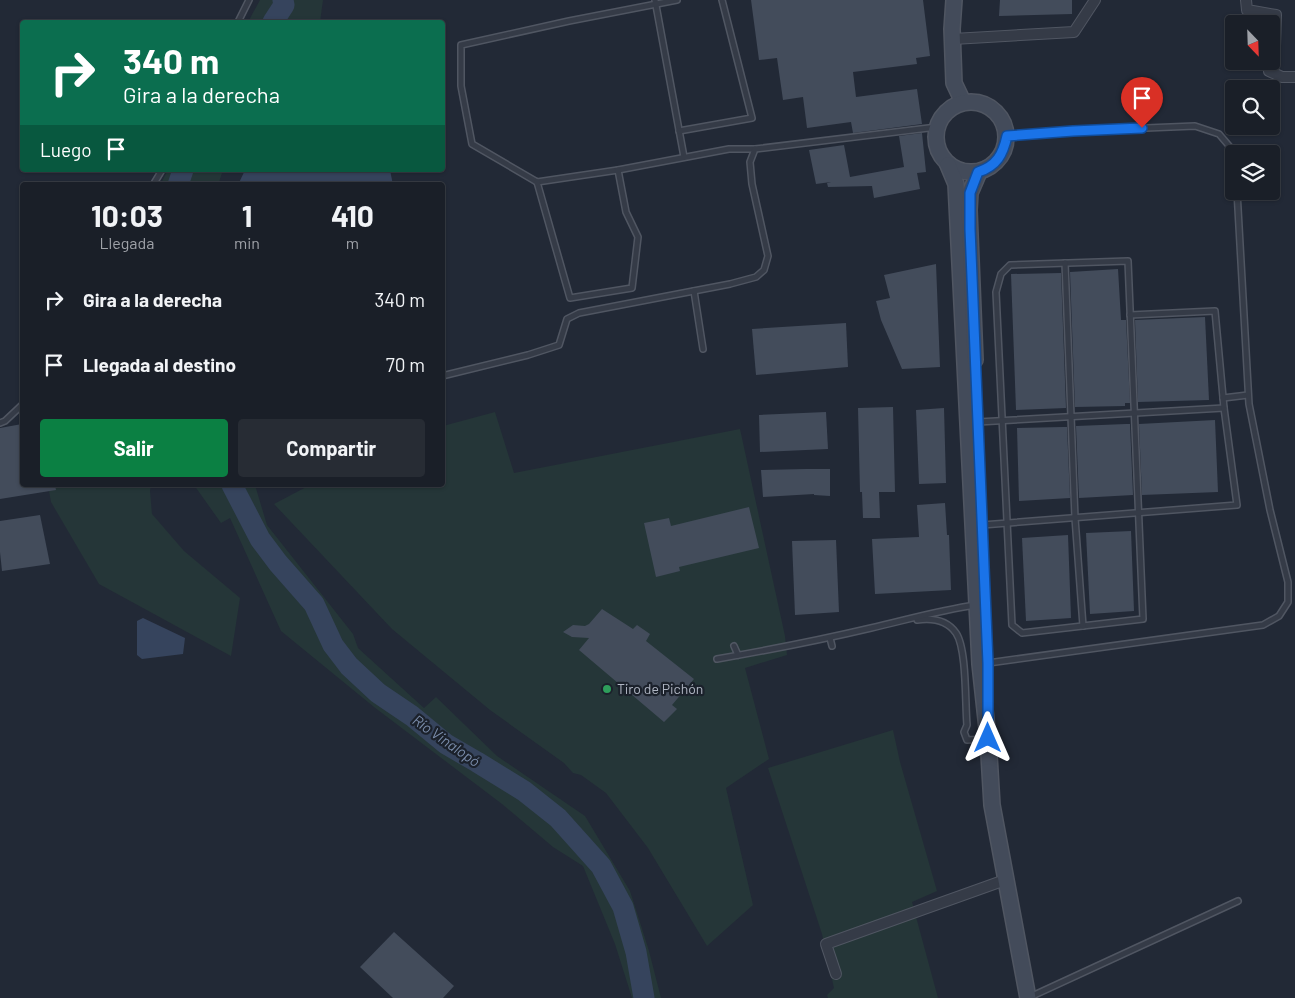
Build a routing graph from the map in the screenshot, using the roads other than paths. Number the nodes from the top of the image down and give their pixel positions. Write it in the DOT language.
graph roads {
  1 [pos="249,0"];
  2 [pos="677,0"];
  3 [pos="722,0"];
  4 [pos="954,0"];
  5 [pos="1095,0"];
  6 [pos="1246,0"];
  7 [pos="656,2"];
  8 [pos="1276,15"];
  9 [pos="239,20"];
  10 [pos="953,38"];
  11 [pos="1268,70"];
  12 [pos="1295,78"];
  13 [pos="963,102"];
  14 [pos="937,127"];
  15 [pos="680,131"];
  16 [pos="1007,136"];
  17 [pos="1228,145"];
  18 [pos="755,149"];
  19 [pos="684,157"];
  20 [pos="948,164"];
  21 [pos="618,170"];
  22 [pos="978,172"];
  23 [pos="538,182"];
  24 [pos="1237,200"];
  25 [pos="1065,264"];
  26 [pos="694,291"];
  27 [pos="1130,315"];
  28 [pos="703,349"];
  29 [pos="445,375"];
  30 [pos="1248,395"];
  31 [pos="1223,398"];
  32 [pos="20,407"];
  33 [pos="1224,408"];
  34 [pos="1134,413"];
  35 [pos="1070,416"];
  36 [pos="1003,420"];
  37 [pos="978,422"];
  38 [pos="0,423"];
  39 [pos="1138,513"];
  40 [pos="1075,518"];
  41 [pos="1008,523"];
  42 [pos="982,525"];
  43 [pos="977,605"];
  44 [pos="894,623"];
  45 [pos="1083,626"];
  46 [pos="830,638"];
  47 [pos="734,646"];
  48 [pos="832,646"];
  49 [pos="738,656"];
  50 [pos="717,659"];
  51 [pos="984,663"];
  52 [pos="988,738"];
  53 [pos="1006,880"];
  54 [pos="1238,901"];
  55 [pos="836,974"];
  56 [pos="1028,998"];
  1 -- 9 [label="lane"];
  2 -- 7 [label="lane"];
  3 -- 15 [label="lane"];
  4 -- 10 [label="main road"];
  5 -- 10 [label="street"];
  6 -- 8 [label="street"];
  7 -- 15 [label="lane"];
  7 -- 23 [label="lane"];
  10 -- 13 [label="main road"];
  11 -- 12 [label="street"];
  13 -- 14 [label="main road"];
  13 -- 16 [label="main road"];
  14 -- 18 [label="lane"];
  14 -- 20 [label="main road"];
  15 -- 19 [label="lane"];
  16 -- 17 [label="lane"];
  16 -- 22 [label="main road"];
  18 -- 19 [label="lane"];
  18 -- 26 [label="lane"];
  19 -- 21 [label="lane"];
  20 -- 22 [label="main road"];
  20 -- 43 [label="main road"];
  21 -- 23 [label="lane"];
  21 -- 23 [label="lane"];
  22 -- 37 [label="main road"];
  24 -- 30 [label="lane"];
  25 -- 27 [label="lane"];
  25 -- 35 [label="lane"];
  25 -- 36 [label="lane"];
  26 -- 28 [label="lane"];
  26 -- 29 [label="lane"];
  27 -- 31 [label="lane"];
  27 -- 34 [label="lane"];
  30 -- 31 [label="lane"];
  30 -- 51 [label="lane"];
  31 -- 33 [label="lane"];
  32 -- 38 [label="lane"];
  33 -- 34 [label="lane"];
  33 -- 39 [label="lane"];
  34 -- 35 [label="lane"];
  34 -- 39 [label="lane"];
  35 -- 36 [label="lane"];
  35 -- 40 [label="lane"];
  36 -- 37 [label="lane"];
  36 -- 41 [label="lane"];
  37 -- 42 [label="main road"];
  39 -- 40 [label="lane"];
  39 -- 45 [label="lane"];
  40 -- 41 [label="lane"];
  40 -- 45 [label="lane"];
  41 -- 42 [label="lane"];
  41 -- 45 [label="lane"];
  42 -- 51 [label="main road"];
  43 -- 44 [label="lane"];
  43 -- 51 [label="main road"];
  44 -- 46 [label="lane"];
  44 -- 52 [label="lane"];
  46 -- 48 [label="lane"];
  46 -- 49 [label="lane"];
  47 -- 49 [label="lane"];
  49 -- 50 [label="lane"];
  51 -- 52 [label="main road"];
  52 -- 53 [label="main road"];
  53 -- 55 [label="street"];
  53 -- 56 [label="main road"];
  54 -- 56 [label="lane"];
}
